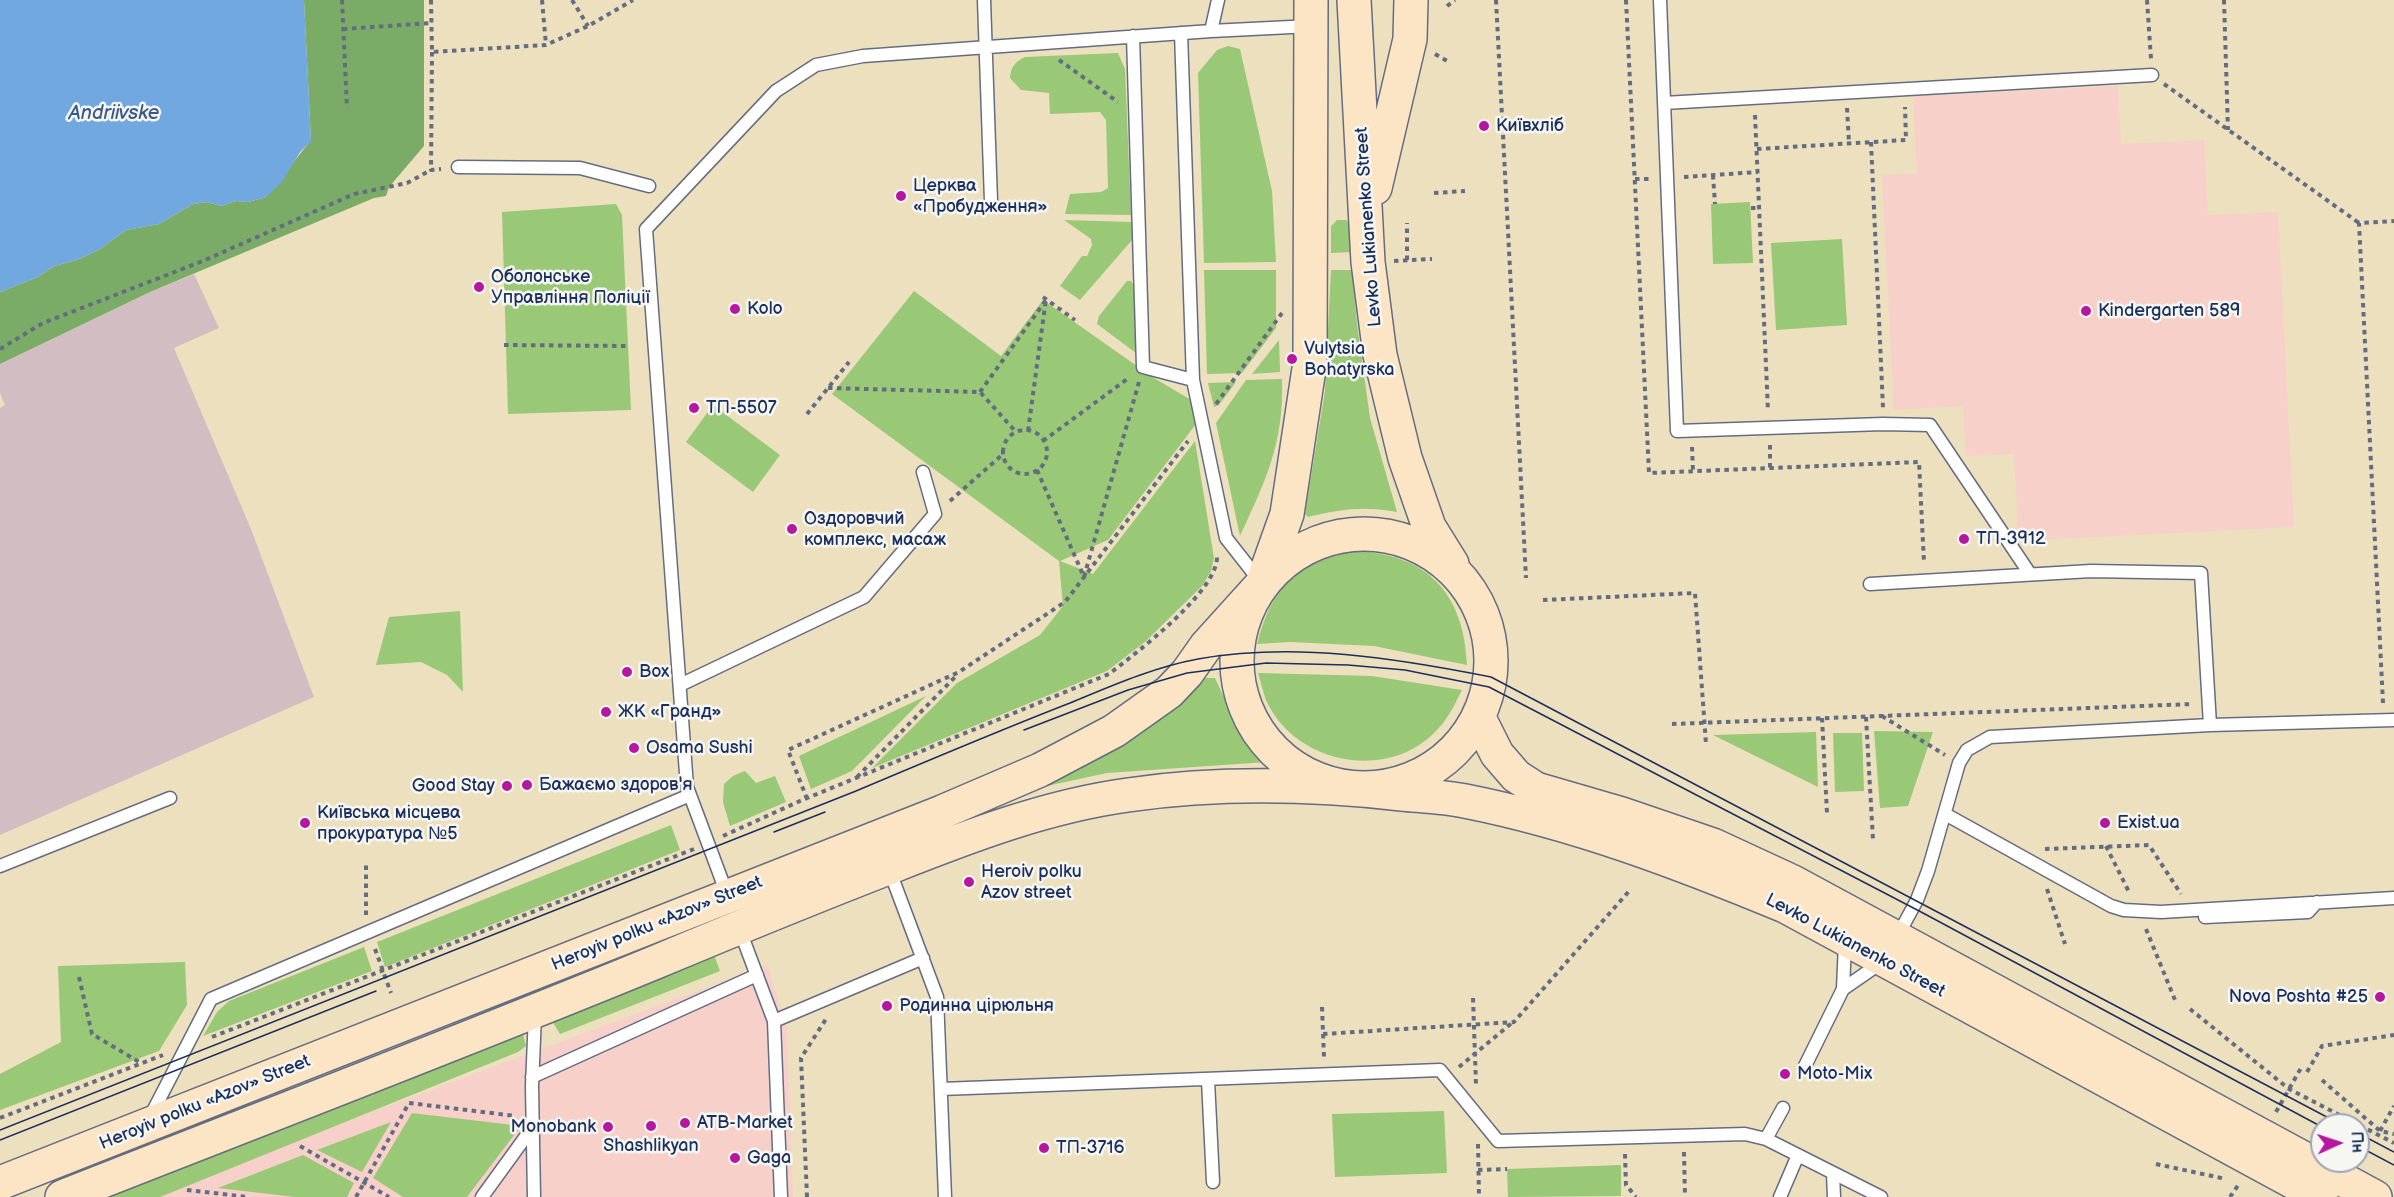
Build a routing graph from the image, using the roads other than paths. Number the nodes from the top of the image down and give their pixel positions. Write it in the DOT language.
graph roads {
  1 [pos="984,0"];
  2 [pos="1218,0"];
  3 [pos="1354,0"];
  4 [pos="1411,0"];
  5 [pos="1660,0"];
  6 [pos="1312,13"];
  7 [pos="1211,31"];
  8 [pos="1181,33"];
  9 [pos="1133,36"];
  10 [pos="986,47"];
  11 [pos="2152,75"];
  12 [pos="1665,103"];
  13 [pos="458,167"];
  14 [pos="649,186"];
  15 [pos="991,201"];
  16 [pos="1366,225"];
  17 [pos="1193,380"];
  18 [pos="923,472"];
  19 [pos="2030,574"];
  20 [pos="1463,581"];
  21 [pos="1262,584"];
  22 [pos="1870,584"];
  23 [pos="680,685"];
  24 [pos="1479,718"];
  25 [pos="2389,720"];
  26 [pos="2210,725"];
  27 [pos="1354,789"];
  28 [pos="690,795"];
  29 [pos="170,798"];
  30 [pos="1945,814"];
  31 [pos="0,866"];
  32 [pos="889,868"];
  33 [pos="2394,898"];
  34 [pos="2317,902"];
  35 [pos="733,911"];
  36 [pos="2161,912"];
  37 [pos="1845,939"];
  38 [pos="1891,950"];
  39 [pos="923,958"];
  40 [pos="757,975"];
  41 [pos="1843,989"];
  42 [pos="535,1012"];
  43 [pos="774,1021"];
  44 [pos="1804,1068"];
  45 [pos="532,1077"];
  46 [pos="1208,1080"];
  47 [pos="941,1089"];
  48 [pos="1783,1108"];
  49 [pos="532,1123"];
  50 [pos="145,1126"];
  51 [pos="1766,1139"];
  52 [pos="1798,1155"];
  53 [pos="1833,1173"];
  54 [pos="1213,1182"];
  55 [pos="0,1183"];
  56 [pos="62,1197"];
  57 [pos="482,1197"];
  58 [pos="534,1197"];
  59 [pos="781,1197"];
  60 [pos="945,1197"];
  61 [pos="1780,1197"];
  62 [pos="1834,1197"];
  63 [pos="1881,1197"];
  64 [pos="2321,1197"];
  65 [pos="2375,1197"];
  1 -- 10 [label="lane"];
  2 -- 7 [label="lane"];
  3 -- 16 [label="main road, Levko Lukianenko Street"];
  4 -- 16 [label="main road"];
  5 -- 12 [label="lane"];
  6 -- 7 [label="lane"];
  6 -- 21 [label="main road"];
  7 -- 8 [label="lane"];
  8 -- 9 [label="lane"];
  8 -- 17 [label="lane"];
  9 -- 10 [label="lane"];
  9 -- 17 [label="lane"];
  10 -- 15 [label="lane"];
  10 -- 23 [label="lane"];
  11 -- 12 [label="lane"];
  12 -- 19 [label="lane"];
  13 -- 14 [label="lane"];
  16 -- 20 [label="main road, Levko Lukianenko Street"];
  17 -- 21 [label="lane"];
  18 -- 23 [label="lane"];
  19 -- 22 [label="lane"];
  19 -- 26 [label="lane"];
  20 -- 21 [label="main road"];
  20 -- 24 [label="main road"];
  21 -- 27 [label="main road"];
  21 -- 35 [label="main road, Heroyiv polku «Azov» Street"];
  23 -- 28 [label="lane"];
  24 -- 27 [label="main road"];
  24 -- 38 [label="main road, Levko Lukianenko Street"];
  25 -- 26 [label="lane"];
  26 -- 30 [label="lane"];
  27 -- 32 [label="main road, Heroyiv polku «Azov» Street"];
  27 -- 37 [label="main road, Levko Lukianenko Street"];
  28 -- 35 [label="lane"];
  28 -- 50 [label="lane"];
  29 -- 31 [label="lane"];
  30 -- 36 [label="lane"];
  30 -- 38 [label="lane"];
  32 -- 35 [label="main road, Heroyiv polku «Azov» Street"];
  32 -- 39 [label="lane"];
  33 -- 34 [label="lane"];
  34 -- 36 [label="lane"];
  34 -- 36 [label="lane"];
  35 -- 40 [label="lane"];
  35 -- 42 [label="main road, Heroyiv polku «Azov» Street"];
  35 -- 50 [label="main road, Heroyiv polku «Azov» Street"];
  37 -- 38 [label="main road, Levko Lukianenko Street"];
  37 -- 41 [label="lane"];
  38 -- 41 [label="lane"];
  38 -- 64 [label="main road, Levko Lukianenko Street"];
  38 -- 65 [label="main road, Levko Lukianenko Street"];
  39 -- 43 [label="lane"];
  39 -- 47 [label="lane"];
  40 -- 43 [label="lane"];
  40 -- 45 [label="lane"];
  41 -- 44 [label="lane"];
  42 -- 45 [label="lane"];
  42 -- 56 [label="main road, Heroyiv polku «Azov» Street"];
  43 -- 59 [label="lane"];
  45 -- 49 [label="lane"];
  46 -- 47 [label="lane"];
  46 -- 51 [label="lane"];
  46 -- 54 [label="lane"];
  47 -- 60 [label="lane"];
  48 -- 51 [label="lane"];
  49 -- 57 [label="lane"];
  49 -- 58 [label="lane"];
  50 -- 55 [label="main road, Heroyiv polku «Azov» Street"];
  51 -- 52 [label="lane"];
  52 -- 53 [label="lane"];
  52 -- 61 [label="lane"];
  53 -- 62 [label="lane"];
  53 -- 63 [label="lane"];
}
